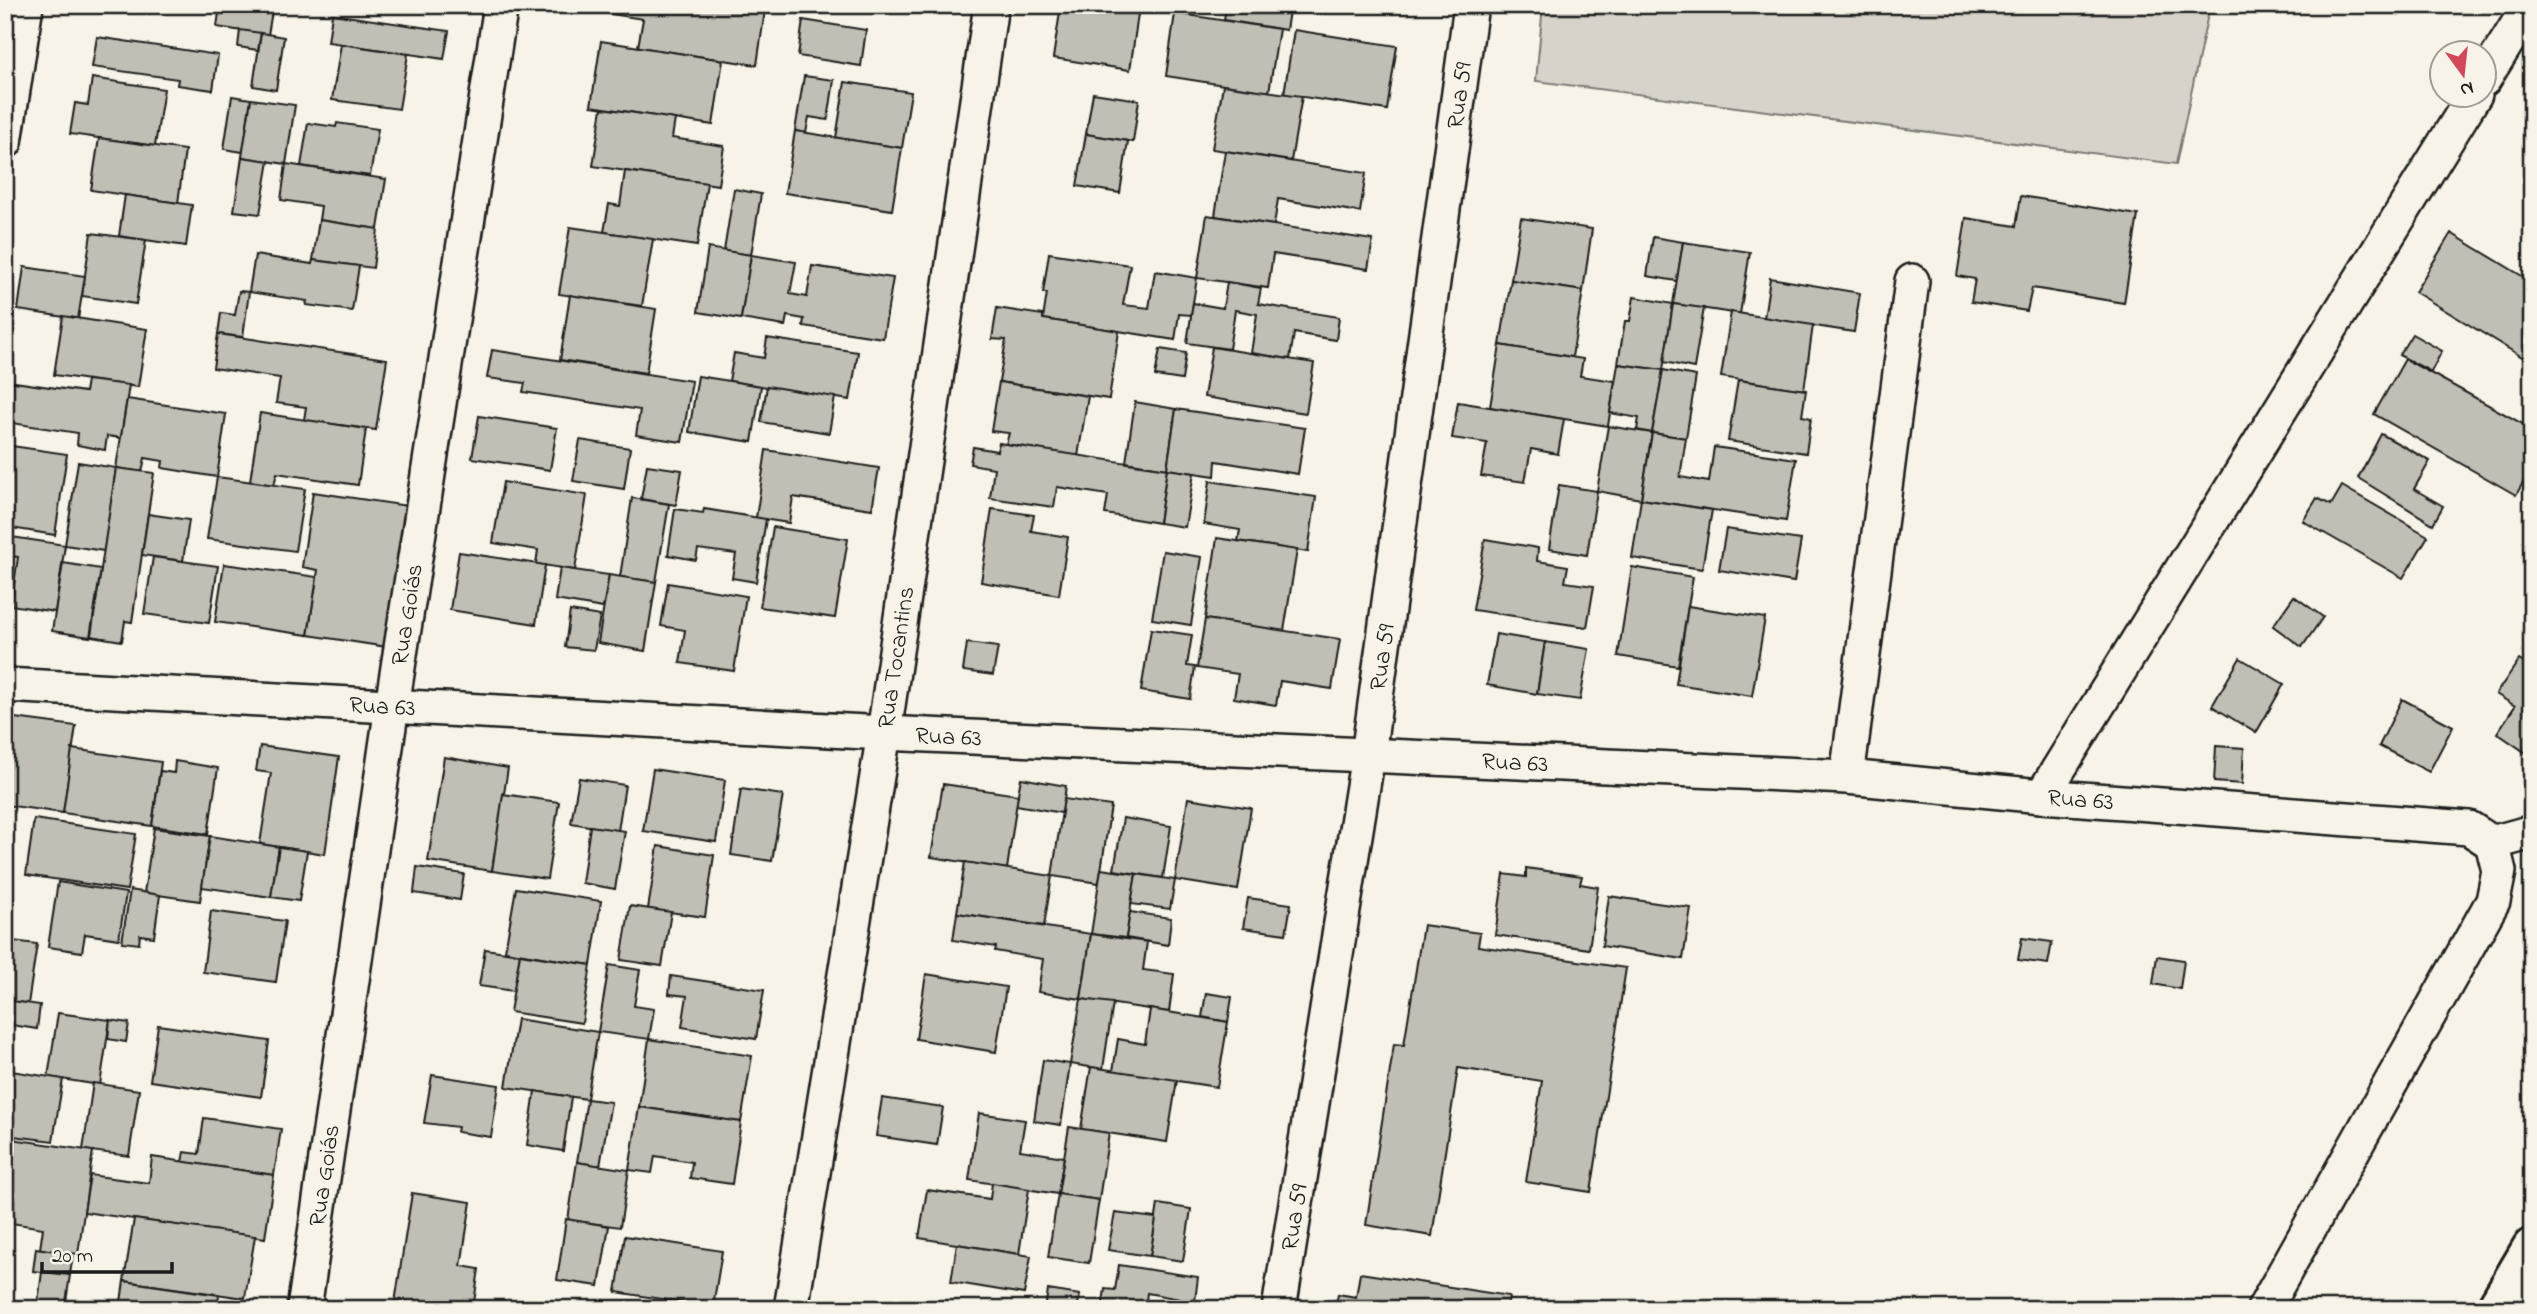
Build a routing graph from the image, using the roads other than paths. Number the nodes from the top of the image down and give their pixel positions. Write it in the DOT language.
graph roads {
  1 [pos="26,5"];
  2 [pos="501,5"];
  3 [pos="991,5"];
  4 [pos="1471,5"];
  5 [pos="2530,5"];
  6 [pos="2498,56"];
  7 [pos="2466,108"];
  8 [pos="5,142"];
  9 [pos="1912,281"];
  10 [pos="5,685"];
  11 [pos="392,706"];
  12 [pos="884,733"];
  13 [pos="1368,755"];
  14 [pos="1847,777"];
  15 [pos="2042,796"];
  16 [pos="2532,832"];
  17 [pos="2492,843"];
  18 [pos="2532,1248"];
  19 [pos="304,1309"];
  20 [pos="791,1309"];
  21 [pos="1279,1309"];
  22 [pos="2264,1309"];
  23 [pos="2496,1309"];
  1 -- 8 [label="street"];
  2 -- 11 [label="street, Rua Goiás"];
  3 -- 12 [label="street, Rua Tocantins"];
  4 -- 13 [label="street, Rua 59"];
  5 -- 6 [label="street"];
  7 -- 15 [label="street"];
  9 -- 14 [label="street"];
  10 -- 11 [label="street, Rua 63"];
  11 -- 12 [label="street, Rua 63"];
  11 -- 19 [label="street, Rua Goiás"];
  12 -- 13 [label="street, Rua 63"];
  12 -- 20 [label="street, Rua Tocantins"];
  13 -- 14 [label="street, Rua 63"];
  13 -- 21 [label="street, Rua 59"];
  14 -- 15 [label="street, Rua 63"];
  15 -- 17 [label="street, Rua 63"];
  16 -- 17 [label="street"];
  17 -- 22 [label="street"];
  18 -- 23 [label="main road"];
}
